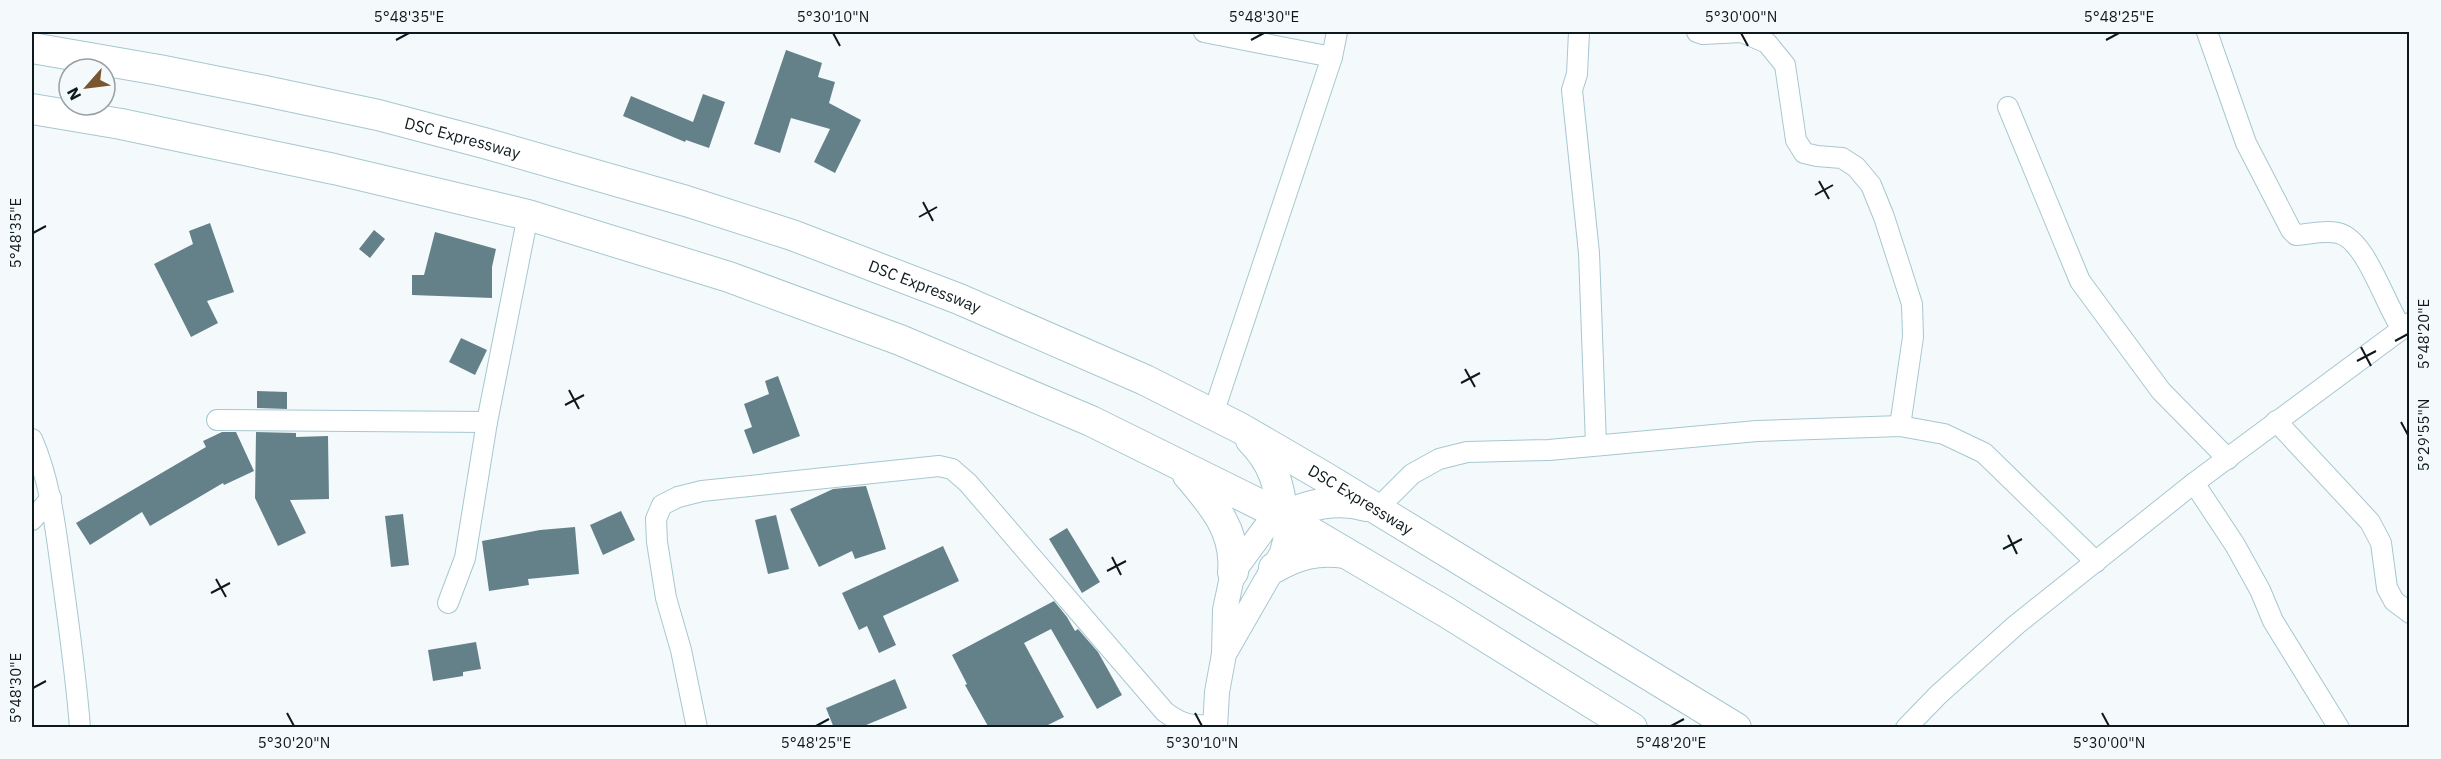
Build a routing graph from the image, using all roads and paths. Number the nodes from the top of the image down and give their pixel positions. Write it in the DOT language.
graph roads {
  1 [pos="1204,32"];
  2 [pos="1337,32"];
  3 [pos="1579,32"];
  4 [pos="1697,32"];
  5 [pos="2207,32"];
  6 [pos="32,48"];
  7 [pos="1332,57"];
  8 [pos="2008,107"];
  9 [pos="32,109"];
  10 [pos="528,215"];
  11 [pos="2406,326"];
  12 [pos="1213,414"];
  13 [pos="217,420"];
  14 [pos="2276,421"];
  15 [pos="487,422"];
  16 [pos="1900,426"];
  17 [pos="1240,428"];
  18 [pos="32,439"];
  19 [pos="1596,444"];
  20 [pos="2228,459"];
  21 [pos="1180,466"];
  22 [pos="2194,483"];
  23 [pos="51,498"];
  24 [pos="1377,509"];
  25 [pos="1283,516"];
  26 [pos="32,520"];
  27 [pos="1347,553"];
  28 [pos="2096,562"];
  29 [pos="1274,568"];
  30 [pos="1233,572"];
  31 [pos="448,603"];
  32 [pos="2409,612"];
  33 [pos="1224,654"];
  34 [pos="1215,726"];
  35 [pos="80,728"];
  36 [pos="697,728"];
  37 [pos="1632,728"];
  38 [pos="1736,728"];
  39 [pos="1906,728"];
  40 [pos="2339,728"];
  1 -- 7 [label="street"];
  2 -- 7 [label="street"];
  3 -- 19 [label="street"];
  4 -- 16 [label="street"];
  5 -- 11 [label="street"];
  6 -- 12 [label="main road, DSC Expressway"];
  7 -- 12 [label="street"];
  8 -- 20 [label="street"];
  9 -- 10 [label="main road"];
  10 -- 15 [label="street"];
  10 -- 21 [label="main road"];
  11 -- 14 [label="street"];
  12 -- 17 [label="main road, DSC Expressway"];
  13 -- 15 [label="street"];
  14 -- 20 [label="street"];
  14 -- 32 [label="street"];
  15 -- 31 [label="street"];
  16 -- 19 [label="street"];
  16 -- 28 [label="street"];
  17 -- 24 [label="main road, DSC Expressway"];
  17 -- 25 [label="main road"];
  18 -- 23 [label="street"];
  19 -- 24 [label="street"];
  20 -- 22 [label="street"];
  21 -- 25 [label="main road"];
  21 -- 30 [label="main road"];
  22 -- 28 [label="street"];
  22 -- 40 [label="street"];
  23 -- 26 [label="street"];
  23 -- 35 [label="street"];
  24 -- 25 [label="main road"];
  24 -- 38 [label="main road, DSC Expressway"];
  25 -- 27 [label="main road"];
  25 -- 29 [label="street"];
  25 -- 30 [label="street"];
  27 -- 29 [label="main road"];
  27 -- 37 [label="main road"];
  28 -- 39 [label="street"];
  29 -- 33 [label="street"];
  30 -- 33 [label="street"];
  33 -- 34 [label="street"];
  34 -- 36 [label="street"];
}
